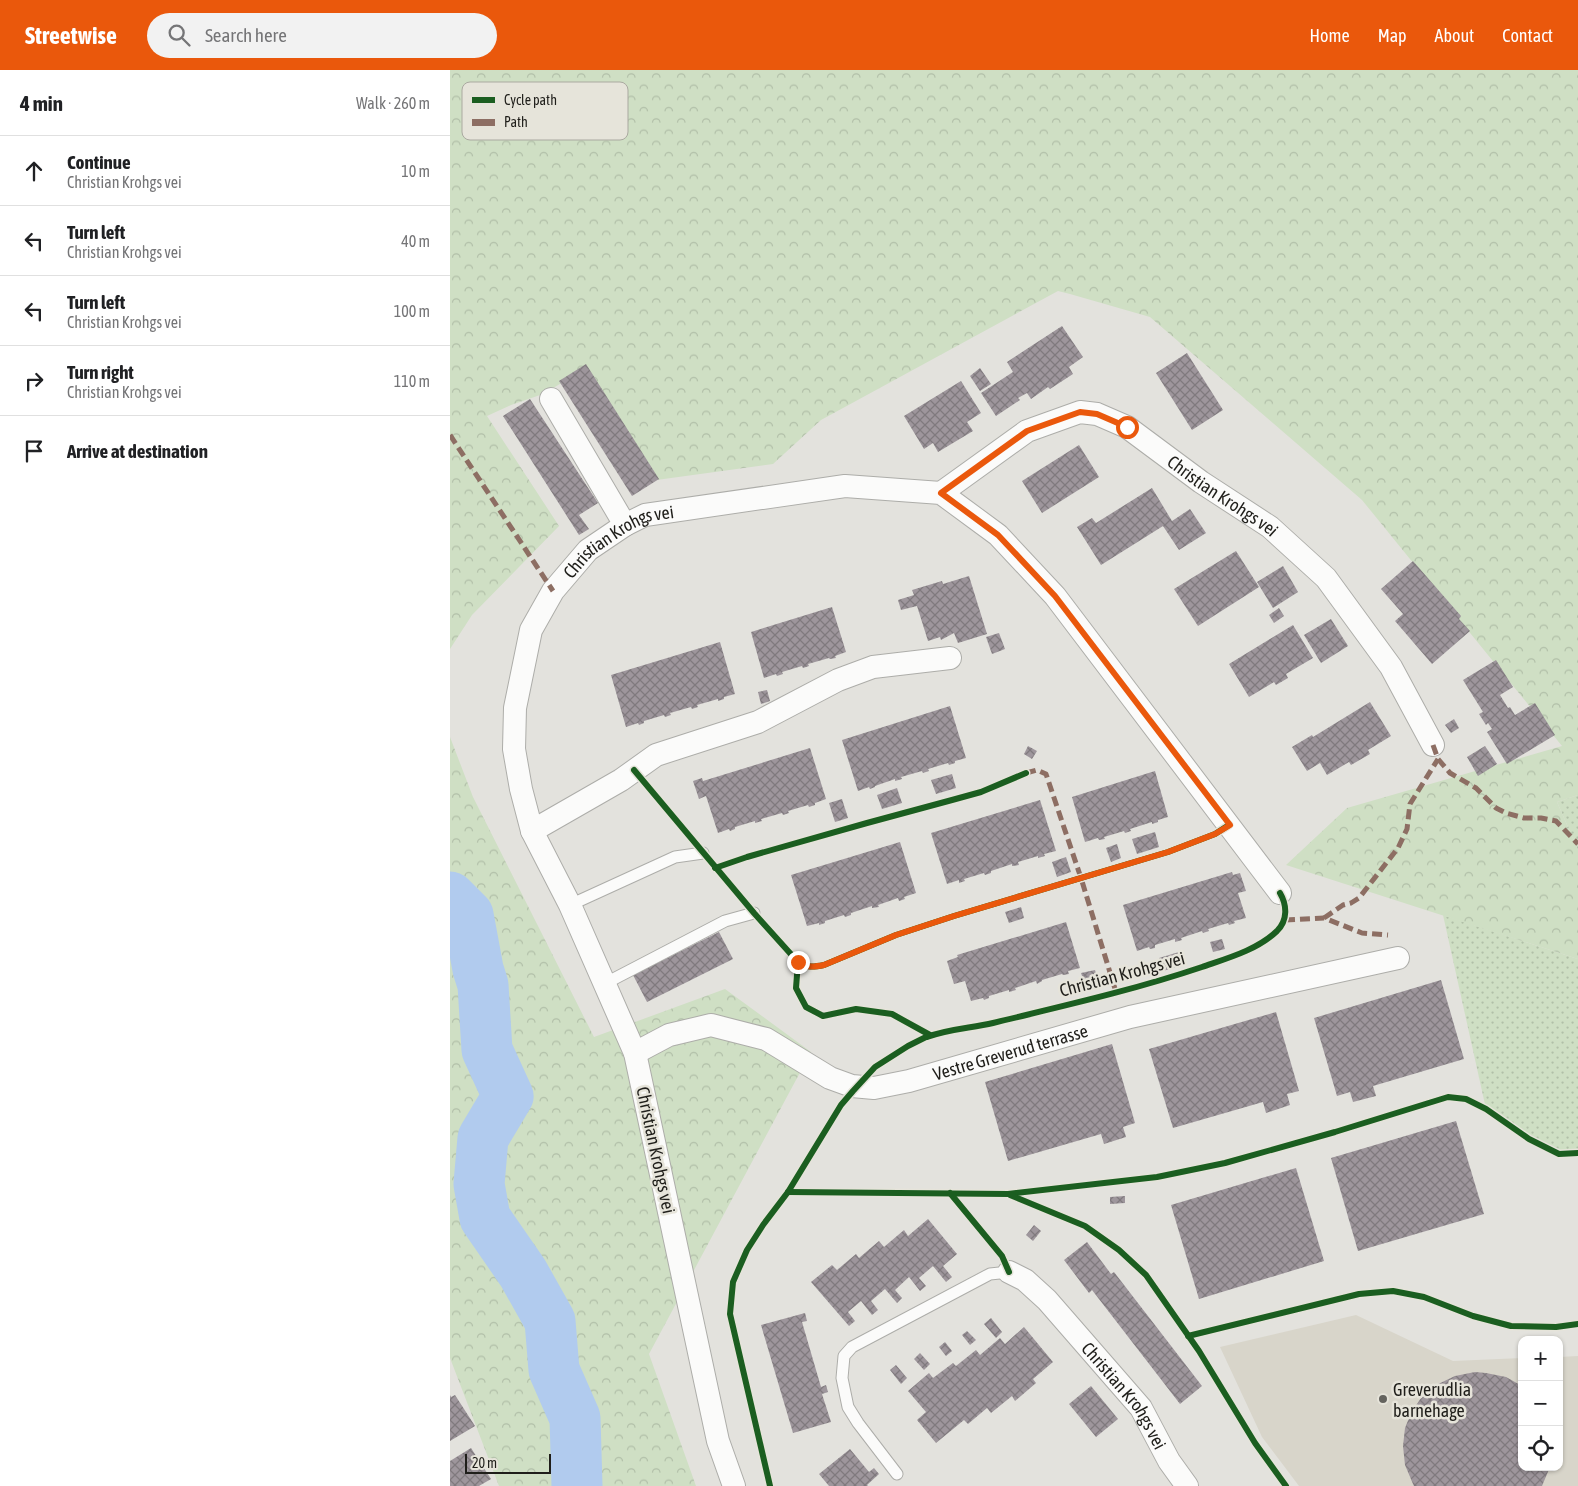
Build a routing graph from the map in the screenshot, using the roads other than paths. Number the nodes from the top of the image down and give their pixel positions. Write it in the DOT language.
graph roads {
  1 [pos="551,399"];
  2 [pos="941,493"];
  3 [pos="625,525"];
  4 [pos="950,658"];
  5 [pos="1433,745"];
  6 [pos="532,831"];
  7 [pos="703,853"];
  8 [pos="1280,893"];
  9 [pos="570,906"];
  10 [pos="754,913"];
  11 [pos="1398,958"];
  12 [pos="604,984"];
  13 [pos="635,1053"];
  14 [pos="1009,1272"];
  15 [pos="897,1474"];
  16 [pos="734,1486"];
  17 [pos="1187,1486"];
  1 -- 3 [label="street"];
  2 -- 3 [label="street, Christian Krohgs vei"];
  2 -- 5 [label="street, Christian Krohgs vei"];
  2 -- 8 [label="street"];
  3 -- 6 [label="street, Christian Krohgs vei"];
  4 -- 6 [label="street"];
  6 -- 9 [label="street, Christian Krohgs vei"];
  7 -- 9 [label="lane"];
  9 -- 12 [label="street, Christian Krohgs vei"];
  10 -- 12 [label="lane"];
  11 -- 13 [label="street, Vestre Greverud terrasse"];
  12 -- 13 [label="street, Christian Krohgs vei"];
  13 -- 16 [label="street, Christian Krohgs vei"];
  14 -- 15 [label="lane"];
  14 -- 17 [label="street, Christian Krohgs vei"];
}
